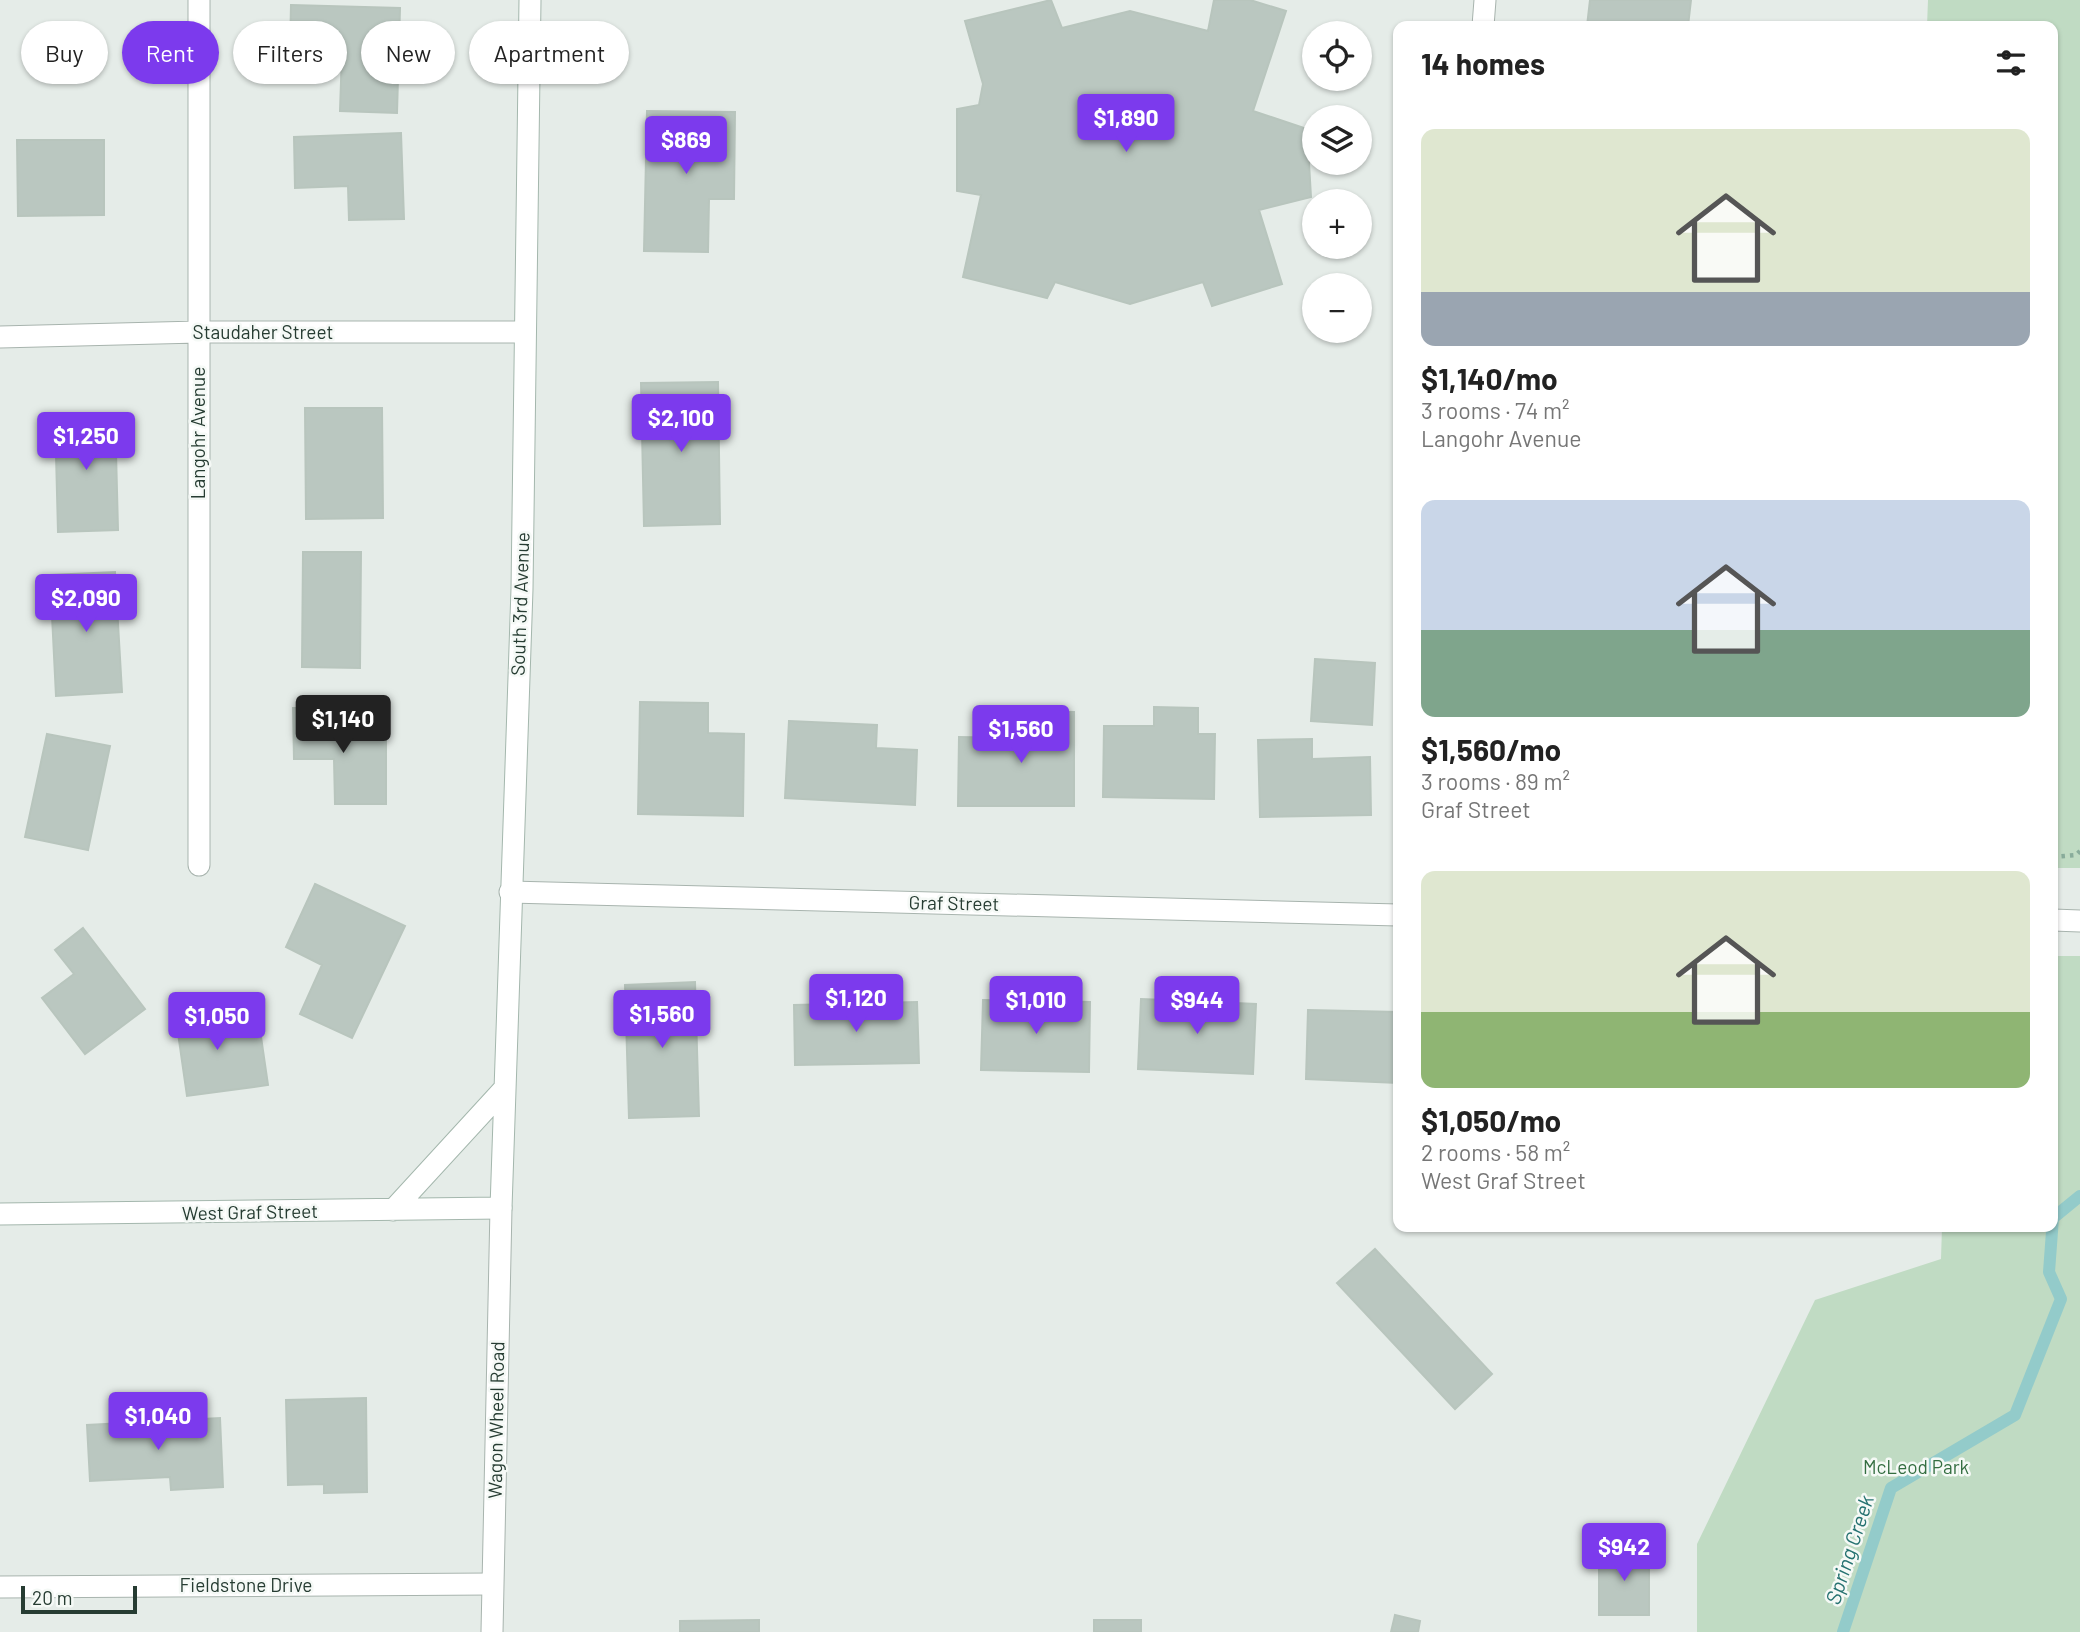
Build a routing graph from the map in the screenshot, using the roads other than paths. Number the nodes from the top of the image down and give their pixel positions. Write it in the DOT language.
graph roads {
  1 [pos="199,0"];
  2 [pos="530,0"];
  3 [pos="1485,0"];
  4 [pos="1483,21"];
  5 [pos="198,332"];
  6 [pos="525,332"];
  7 [pos="0,337"];
  8 [pos="199,865"];
  9 [pos="510,892"];
  10 [pos="1393,915"];
  11 [pos="2058,920"];
  12 [pos="2080,921"];
  13 [pos="503,1090"];
  14 [pos="501,1208"];
  15 [pos="393,1210"];
  16 [pos="0,1214"];
  17 [pos="491,1584"];
  18 [pos="0,1587"];
  19 [pos="492,1632"];
  1 -- 5 [label="street, Langohr Avenue"];
  2 -- 6 [label="street, South 3rd Avenue"];
  3 -- 4 [label="street"];
  5 -- 6 [label="street, Staudaher Street"];
  5 -- 7 [label="street, Staudaher Street"];
  5 -- 8 [label="street, Langohr Avenue"];
  6 -- 9 [label="street, South 3rd Avenue"];
  9 -- 10 [label="street, Graf Street"];
  9 -- 13 [label="street, South 3rd Avenue"];
  11 -- 12 [label="street"];
  13 -- 14 [label="street, South 3rd Avenue"];
  13 -- 15 [label="street"];
  14 -- 15 [label="street, West Graf Street"];
  14 -- 17 [label="street, Wagon Wheel Road"];
  15 -- 16 [label="street, West Graf Street"];
  17 -- 18 [label="street, Fieldstone Drive"];
  17 -- 19 [label="street, Wagon Wheel Road"];
}
